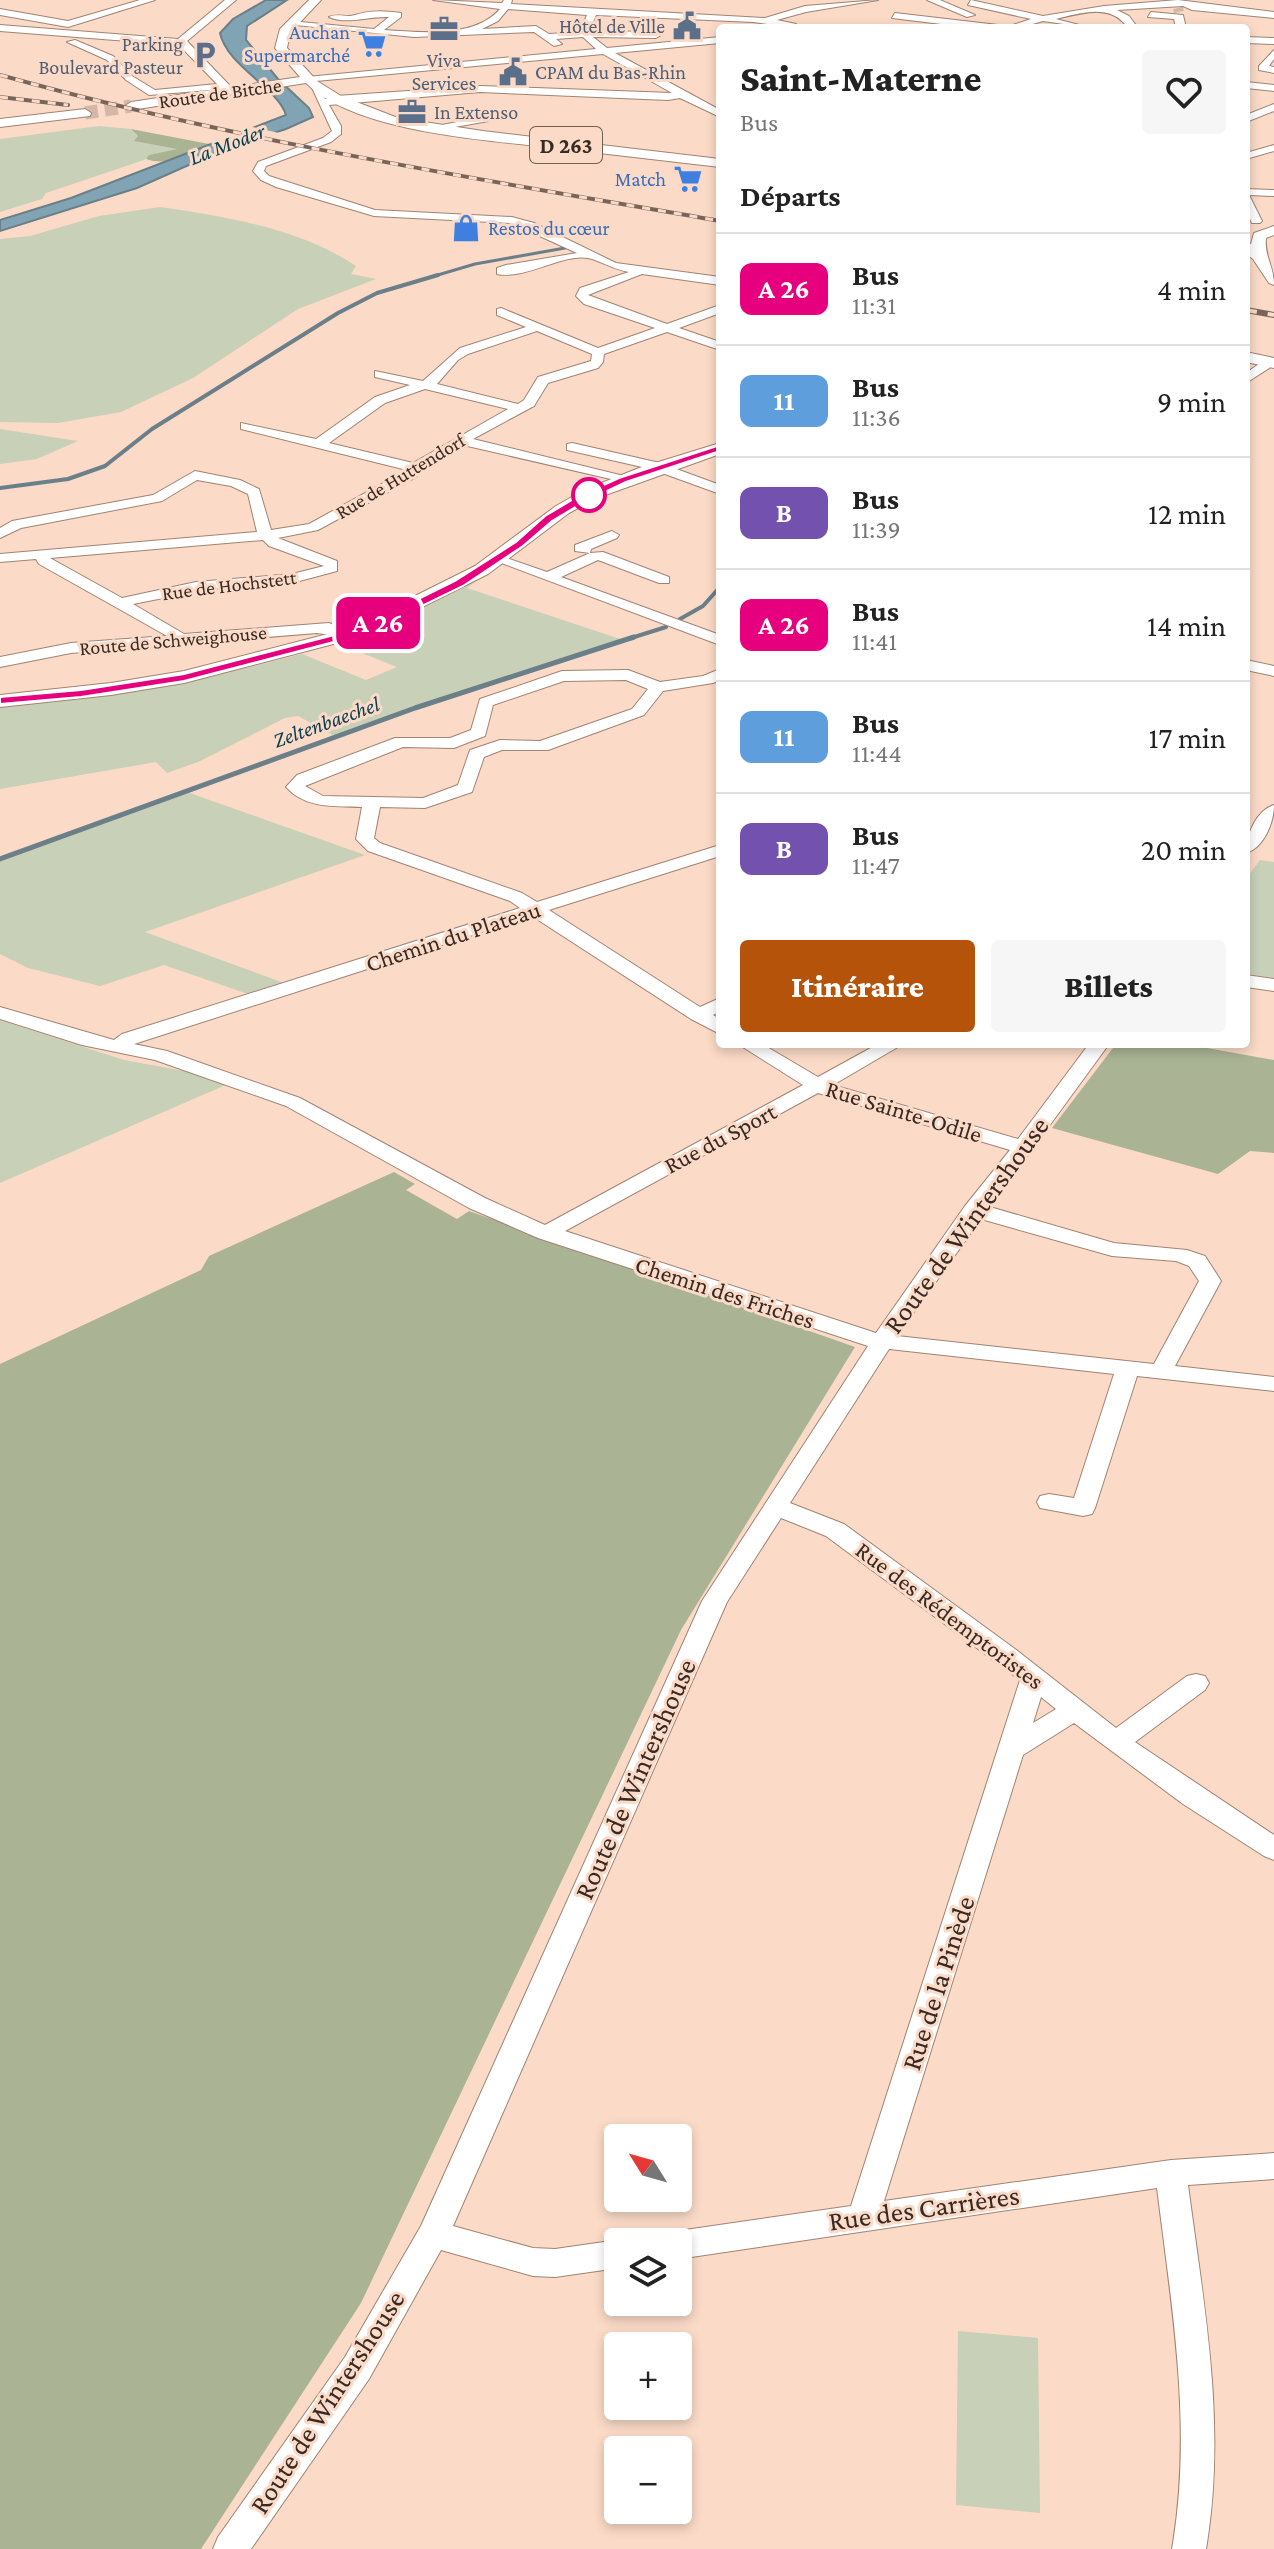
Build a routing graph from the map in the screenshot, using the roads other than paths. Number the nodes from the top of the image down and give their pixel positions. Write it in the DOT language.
graph roads {
  1 [pos="150,0"];
  2 [pos="231,0"];
  3 [pos="315,0"];
  4 [pos="438,0"];
  5 [pos="590,0"];
  6 [pos="878,1"];
  7 [pos="934,1"];
  8 [pos="974,1"];
  9 [pos="96,2"];
  10 [pos="1103,6"];
  11 [pos="121,7"];
  12 [pos="819,7"];
  13 [pos="504,8"];
  14 [pos="1186,9"];
  15 [pos="0,12"];
  16 [pos="593,13"];
  17 [pos="1274,13"];
  18 [pos="468,14"];
  19 [pos="894,14"];
  20 [pos="1150,15"];
  21 [pos="318,16"];
  22 [pos="722,17"];
  23 [pos="955,18"];
  24 [pos="1037,18"];
  25 [pos="768,20"];
  26 [pos="1213,20"];
  27 [pos="68,24"];
  28 [pos="290,24"];
  29 [pos="717,24"];
  30 [pos="772,24"];
  31 [pos="785,24"];
  32 [pos="997,24"];
  33 [pos="1066,24"];
  34 [pos="1128,24"];
  35 [pos="716,25"];
  36 [pos="0,28"];
  37 [pos="378,30"];
  38 [pos="462,30"];
  39 [pos="1250,31"];
  40 [pos="1274,31"];
  41 [pos="36,32"];
  42 [pos="435,34"];
  43 [pos="60,35"];
  44 [pos="658,35"];
  45 [pos="586,36"];
  46 [pos="702,38"];
  47 [pos="552,39"];
  48 [pos="716,40"];
  49 [pos="1250,40"];
  50 [pos="1274,41"];
  51 [pos="180,42"];
  52 [pos="420,46"];
  53 [pos="656,47"];
  54 [pos="606,52"];
  55 [pos="562,56"];
  56 [pos="429,58"];
  57 [pos="439,68"];
  58 [pos="312,82"];
  59 [pos="1250,85"];
  60 [pos="1274,88"];
  61 [pos="226,89"];
  62 [pos="684,94"];
  63 [pos="345,103"];
  64 [pos="131,106"];
  65 [pos="1274,107"];
  66 [pos="324,108"];
  67 [pos="716,110"];
  68 [pos="85,113"];
  69 [pos="507,115"];
  70 [pos="1250,116"];
  71 [pos="0,123"];
  72 [pos="432,128"];
  73 [pos="1274,139"];
  74 [pos="1250,145"];
  75 [pos="1270,152"];
  76 [pos="1250,155"];
  77 [pos="716,163"];
  78 [pos="1274,193"];
  79 [pos="1257,220"];
  80 [pos="587,254"];
  81 [pos="1260,257"];
  82 [pos="519,268"];
  83 [pos="642,271"];
  84 [pos="716,280"];
  85 [pos="1274,280"];
  86 [pos="716,306"];
  87 [pos="716,307"];
  88 [pos="501,312"];
  89 [pos="660,326"];
  90 [pos="537,327"];
  91 [pos="716,345"];
  92 [pos="598,352"];
  93 [pos="1250,357"];
  94 [pos="1273,361"];
  95 [pos="380,374"];
  96 [pos="1250,376"];
  97 [pos="426,386"];
  98 [pos="518,408"];
  99 [pos="246,426"];
  100 [pos="460,440"];
  101 [pos="317,445"];
  102 [pos="572,447"];
  103 [pos="716,449"];
  104 [pos="659,467"];
  105 [pos="415,468"];
  106 [pos="623,480"];
  107 [pos="716,488"];
  108 [pos="0,534"];
  109 [pos="267,535"];
  110 [pos="612,535"];
  111 [pos="42,555"];
  112 [pos="598,555"];
  113 [pos="1,558"];
  114 [pos="498,559"];
  115 [pos="548,577"];
  116 [pos="664,580"];
  117 [pos="119,603"];
  118 [pos="346,635"];
  119 [pos="180,639"];
  120 [pos="716,639"];
  121 [pos="0,662"];
  122 [pos="1250,666"];
  123 [pos="1274,671"];
  124 [pos="716,676"];
  125 [pos="658,687"];
  126 [pos="0,701"];
  127 [pos="479,733"];
  128 [pos="454,743"];
  129 [pos="500,745"];
  130 [pos="476,754"];
  131 [pos="372,802"];
  132 [pos="1274,810"];
  133 [pos="1250,843"];
  134 [pos="716,851"];
  135 [pos="533,910"];
  136 [pos="1250,982"];
  137 [pos="1274,985"];
  138 [pos="716,1006"];
  139 [pos="0,1013"];
  140 [pos="698,1015"];
  141 [pos="716,1026"];
  142 [pos="117,1048"];
  143 [pos="755,1048"];
  144 [pos="886,1048"];
  145 [pos="1096,1048"];
  146 [pos="818,1085"];
  147 [pos="1022,1147"];
  148 [pos="973,1211"];
  149 [pos="546,1233"];
  150 [pos="881,1342"];
  151 [pos="1127,1370"];
  152 [pos="1160,1373"];
  153 [pos="1274,1384"];
  154 [pos="1049,1502"];
  155 [pos="774,1506"];
  156 [pos="1034,1678"];
  157 [pos="1196,1683"];
  158 [pos="1075,1710"];
  159 [pos="1116,1742"];
  160 [pos="1012,1749"];
  161 [pos="1274,1849"];
  162 [pos="1274,2166"];
  163 [pos="1171,2173"];
  164 [pos="863,2217"];
  165 [pos="433,2234"];
  166 [pos="692,2243"];
  167 [pos="604,2256"];
  168 [pos="230,2549"];
  169 [pos="1189,2549"];
  1 -- 11 [label="street"];
  2 -- 51 [label="street"];
  3 -- 28 [label="main road"];
  4 -- 13 [label="street"];
  5 -- 16 [label="street"];
  6 -- 12 [label="street"];
  7 -- 19 [label="street"];
  7 -- 23 [label="street"];
  8 -- 24 [label="street"];
  9 -- 11 [label="street"];
  10 -- 14 [label="street"];
  10 -- 24 [label="street"];
  10 -- 34 [label="street"];
  11 -- 27 [label="street"];
  12 -- 19 [label="street"];
  12 -- 25 [label="street"];
  13 -- 16 [label="street"];
  13 -- 18 [label="street"];
  13 -- 38 [label="street"];
  14 -- 17 [label="street"];
  14 -- 20 [label="street"];
  14 -- 26 [label="street"];
  15 -- 27 [label="street"];
  16 -- 22 [label="street"];
  16 -- 45 [label="street"];
  19 -- 23 [label="street"];
  21 -- 37 [label="street"];
  22 -- 25 [label="street"];
  22 -- 29 [label="street"];
  23 -- 32 [label="street"];
  23 -- 32 [label="street"];
  24 -- 32 [label="street"];
  24 -- 33 [label="street"];
  25 -- 30 [label="street"];
  25 -- 31 [label="street"];
  27 -- 41 [label="street"];
  27 -- 43 [label="street"];
  28 -- 37 [label="street"];
  28 -- 58 [label="main road"];
  35 -- 46 [label="street"];
  36 -- 41 [label="street"];
  37 -- 42 [label="street"];
  38 -- 42 [label="street"];
  38 -- 47 [label="street"];
  39 -- 40 [label="street"];
  41 -- 43 [label="street"];
  42 -- 52 [label="street"];
  43 -- 51 [label="street"];
  43 -- 61 [label="street"];
  44 -- 45 [label="street"];
  44 -- 46 [label="street"];
  44 -- 53 [label="street"];
  45 -- 47 [label="street"];
  45 -- 54 [label="street"];
  46 -- 48 [label="street"];
  46 -- 53 [label="street"];
  47 -- 55 [label="street"];
  49 -- 50 [label="street"];
  51 -- 61 [label="street"];
  53 -- 54 [label="street"];
  54 -- 55 [label="street"];
  54 -- 62 [label="street"];
  55 -- 57 [label="street"];
  56 -- 57 [label="street"];
  57 -- 58 [label="street"];
  58 -- 61 [label="main road, Route de Bitche"];
  58 -- 63 [label="main road"];
  58 -- 66 [label="street"];
  59 -- 60 [label="street"];
  61 -- 64 [label="main road, Route de Bitche"];
  62 -- 63 [label="street"];
  62 -- 67 [label="street"];
  63 -- 66 [label="street"];
  63 -- 66 [label="street"];
  63 -- 72 [label="main road, D 263"];
  65 -- 70 [label="street"];
  66 -- 80 [label="street"];
  68 -- 71 [label="main road"];
  69 -- 72 [label="street"];
  72 -- 77 [label="main road, D 263"];
  73 -- 74 [label="street"];
  75 -- 76 [label="street"];
  78 -- 79 [label="street"];
  79 -- 81 [label="main road"];
  80 -- 82 [label="street"];
  80 -- 83 [label="street"];
  81 -- 85 [label="main road"];
  83 -- 84 [label="street"];
  83 -- 89 [label="street"];
  86 -- 89 [label="street"];
  87 -- 89 [label="street"];
  88 -- 90 [label="street"];
  89 -- 91 [label="street"];
  89 -- 92 [label="street, Rue de Huttendorf"];
  90 -- 92 [label="street"];
  90 -- 97 [label="street"];
  92 -- 98 [label="street, Rue de Huttendorf"];
  93 -- 94 [label="main road"];
  94 -- 96 [label="street"];
  95 -- 97 [label="street"];
  97 -- 98 [label="street"];
  97 -- 101 [label="street"];
  98 -- 100 [label="street, Rue de Huttendorf"];
  99 -- 101 [label="street"];
  100 -- 105 [label="street, Rue de Huttendorf"];
  100 -- 106 [label="street"];
  101 -- 105 [label="street"];
  102 -- 104 [label="street"];
  103 -- 104 [label="main road, Route de Schweighouse"];
  104 -- 106 [label="main road, Route de Schweighouse"];
  104 -- 107 [label="street"];
  105 -- 109 [label="street, Rue de Huttendorf"];
  106 -- 114 [label="main road, Route de Schweighouse"];
  108 -- 109 [label="street, Rue de Hochstett"];
  109 -- 111 [label="street, Rue de Huttendorf"];
  109 -- 117 [label="street, Rue de Hochstett"];
  110 -- 112 [label="street"];
  111 -- 113 [label="street, Rue de Huttendorf"];
  111 -- 117 [label="street"];
  112 -- 115 [label="street"];
  112 -- 116 [label="street"];
  114 -- 115 [label="street"];
  114 -- 118 [label="main road, Route de Schweighouse"];
  115 -- 120 [label="street"];
  117 -- 119 [label="street"];
  118 -- 119 [label="street, Route de Schweighouse"];
  118 -- 126 [label="main road, Route de Schweighouse"];
  119 -- 121 [label="street, Route de Schweighouse"];
  122 -- 123 [label="street"];
  124 -- 125 [label="street"];
  125 -- 127 [label="street"];
  125 -- 129 [label="street"];
  127 -- 128 [label="street"];
  127 -- 129 [label="street"];
  128 -- 130 [label="street"];
  128 -- 131 [label="street"];
  129 -- 130 [label="street"];
  130 -- 131 [label="street"];
  131 -- 135 [label="street"];
  132 -- 133 [label="street"];
  134 -- 135 [label="street, Chemin du Plateau"];
  135 -- 140 [label="street"];
  135 -- 142 [label="street, Chemin du Plateau"];
  136 -- 137 [label="street"];
  138 -- 140 [label="street"];
  139 -- 142 [label="street, Chemin des Friches"];
  140 -- 141 [label="street"];
  142 -- 149 [label="street, Chemin des Friches"];
  143 -- 146 [label="street, Rue Sainte-Odile"];
  144 -- 146 [label="street, Rue du Sport"];
  145 -- 147 [label="street, Route de Wintershouse"];
  146 -- 147 [label="street, Rue Sainte-Odile"];
  146 -- 149 [label="street, Rue du Sport"];
  147 -- 148 [label="street, Route de Wintershouse"];
  148 -- 150 [label="street, Route de Wintershouse"];
  148 -- 152 [label="street"];
  149 -- 150 [label="street, Chemin des Friches"];
  150 -- 151 [label="street, Chemin des Friches"];
  150 -- 155 [label="street, Route de Wintershouse"];
  151 -- 152 [label="street, Chemin des Friches"];
  151 -- 154 [label="street"];
  152 -- 153 [label="street, Chemin des Friches"];
  155 -- 156 [label="street, Rue des Rédemptoristes"];
  155 -- 165 [label="street, Route de Wintershouse"];
  156 -- 158 [label="street, Rue des Rédemptoristes"];
  156 -- 160 [label="street, Rue de la Pinède"];
  157 -- 159 [label="street"];
  158 -- 159 [label="street, Rue des Rédemptoristes"];
  158 -- 160 [label="street"];
  159 -- 161 [label="street, Rue des Rédemptoristes"];
  160 -- 164 [label="street, Rue de la Pinède"];
  162 -- 163 [label="street, Rue des Carrières"];
  163 -- 164 [label="street, Rue des Carrières"];
  163 -- 169 [label="street"];
  164 -- 166 [label="street, Rue des Carrières"];
  165 -- 167 [label="street"];
  165 -- 168 [label="street, Route de Wintershouse"];
}
